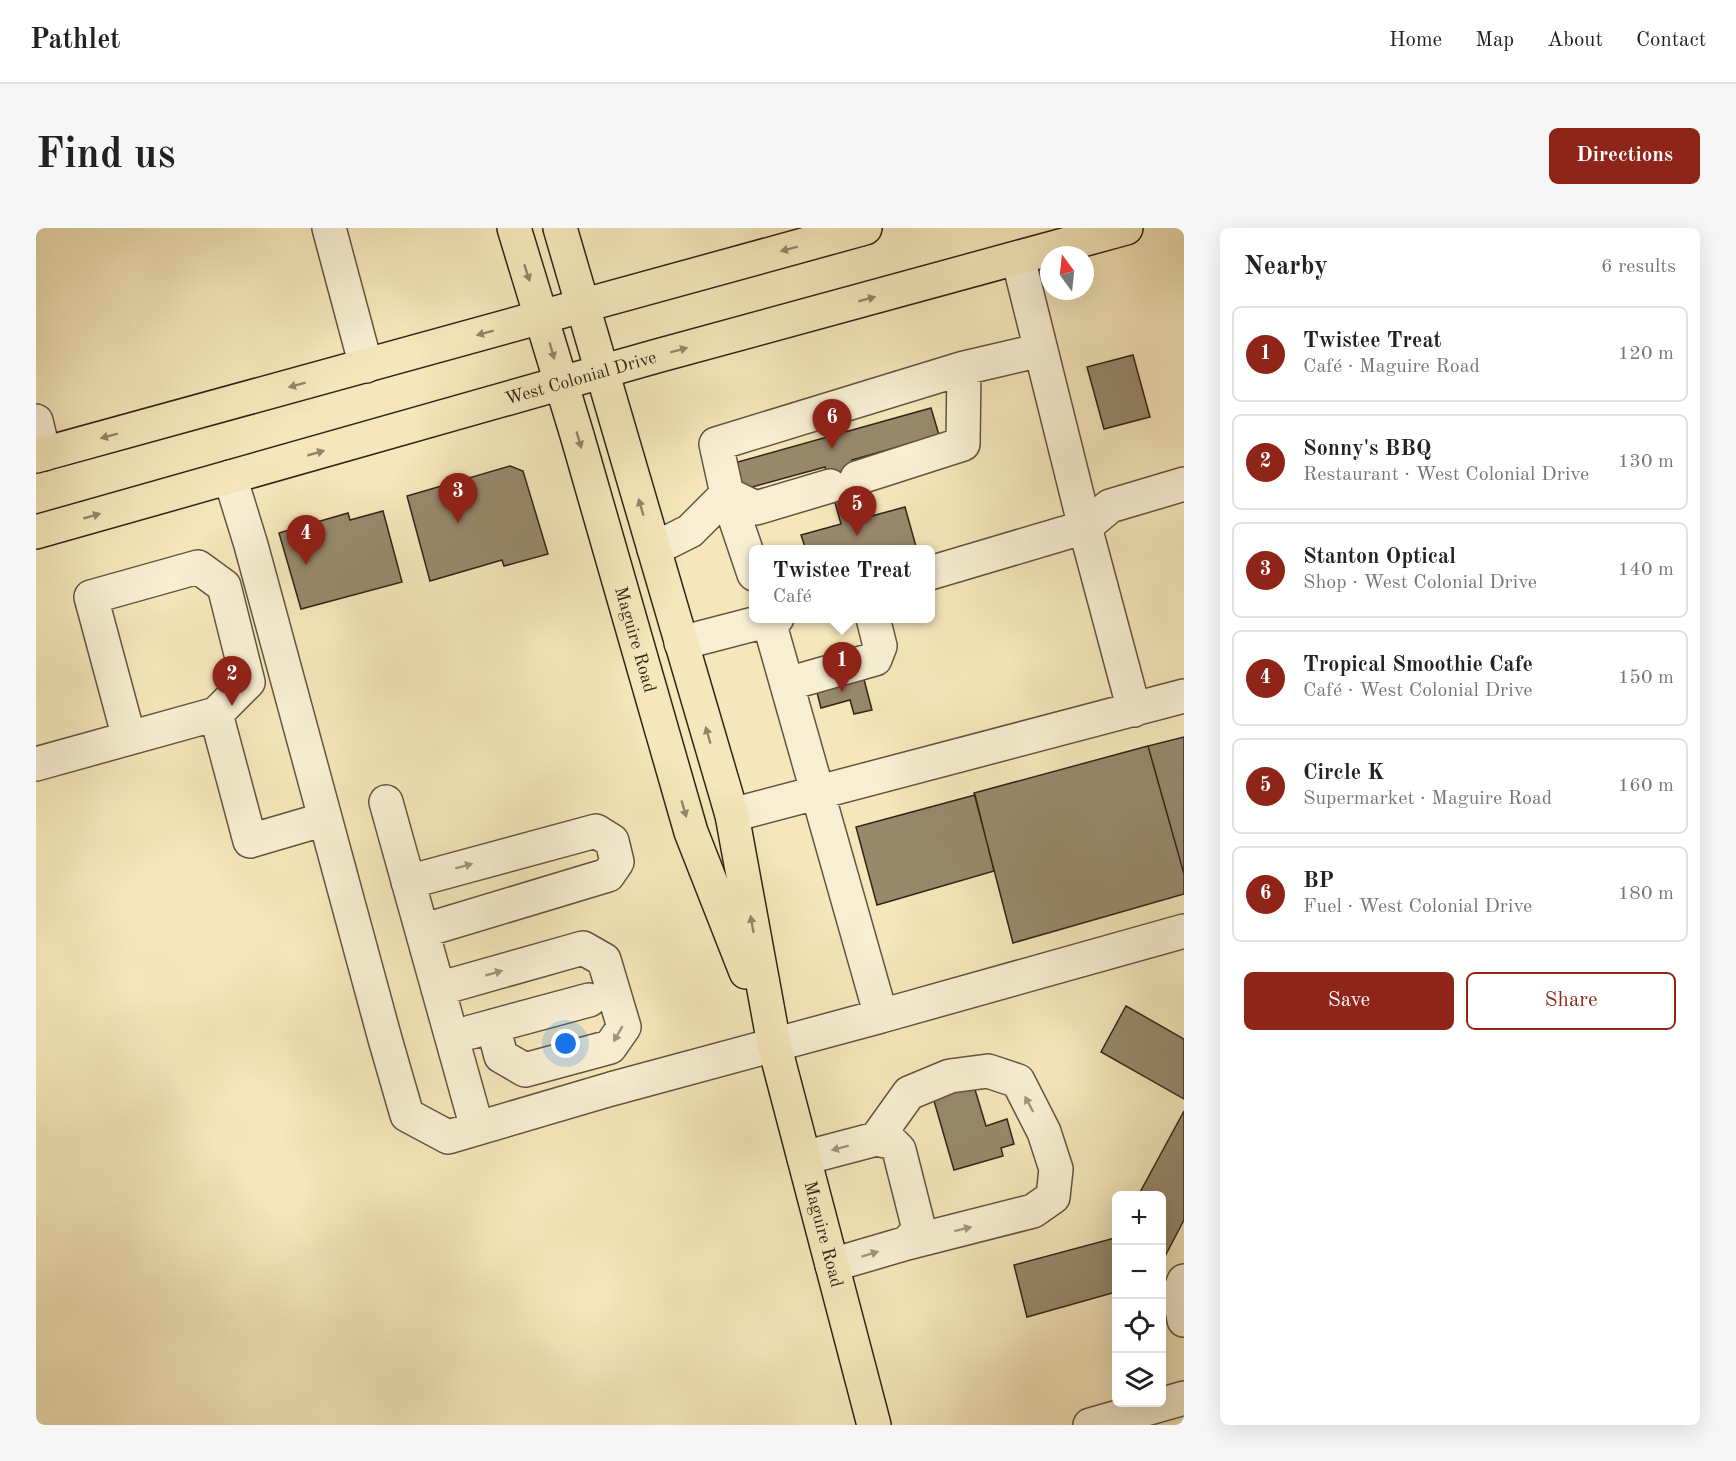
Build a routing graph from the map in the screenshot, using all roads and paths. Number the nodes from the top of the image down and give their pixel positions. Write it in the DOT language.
graph roads {
  1 [pos="328,228"];
  2 [pos="514,228"];
  3 [pos="560,228"];
  4 [pos="866,228"];
  5 [pos="1126,228"];
  6 [pos="1018,258"];
  7 [pos="584,305"];
  8 [pos="542,318"];
  9 [pos="1041,350"];
  10 [pos="366,366"];
  11 [pos="964,368"];
  12 [pos="602,372"];
  13 [pos="562,384"];
  14 [pos="36,421"];
  15 [pos="39,457"];
  16 [pos="230,477"];
  17 [pos="1184,483"];
  18 [pos="727,494"];
  19 [pos="1085,527"];
  20 [pos="36,532"];
  21 [pos="654,549"];
  22 [pos="749,562"];
  23 [pos="935,572"];
  24 [pos="757,623"];
  25 [pos="773,623"];
  26 [pos="874,623"];
  27 [pos="681,643"];
  28 [pos="787,684"];
  29 [pos="1184,696"];
  30 [pos="1134,710"];
  31 [pos="216,714"];
  32 [pos="129,738"];
  33 [pos="36,764"];
  34 [pos="817,792"];
  35 [pos="386,802"];
  36 [pos="732,815"];
  37 [pos="326,819"];
  38 [pos="408,882"];
  39 [pos="422,931"];
  40 [pos="1184,931"];
  41 [pos="438,989"];
  42 [pos="589,1000"];
  43 [pos="881,1016"];
  44 [pos="493,1026"];
  45 [pos="452,1037"];
  46 [pos="774,1044"];
  47 [pos="477,1128"];
  48 [pos="876,1139"];
  49 [pos="804,1158"];
  50 [pos="907,1243"];
  51 [pos="832,1265"];
  52 [pos="1184,1281"];
  53 [pos="1184,1320"];
  54 [pos="1184,1398"];
  55 [pos="874,1425"];
  56 [pos="1090,1425"];
  1 -- 10 [label="lane"];
  2 -- 8 [label="main road, Maguire Road, one-way"];
  3 -- 7 [label="main road, Maguire Road"];
  4 -- 7 [label="main road, one-way"];
  5 -- 6 [label="main road, West Colonial Drive"];
  6 -- 9 [label="lane"];
  12 -- 6 [label="main road, West Colonial Drive, one-way"];
  7 -- 8 [label="main road"];
  7 -- 12 [label="main road, Maguire Road"];
  8 -- 10 [label="main road, one-way"];
  8 -- 13 [label="main road, Maguire Road, one-way"];
  9 -- 11 [label="lane"];
  9 -- 19 [label="lane"];
  10 -- 15 [label="main road, one-way"];
  11 -- 18 [label="lane"];
  11 -- 18 [label="lane"];
  12 -- 13 [label="main road, West Colonial Drive"];
  21 -- 12 [label="main road, Maguire Road, one-way"];
  16 -- 13 [label="main road, West Colonial Drive, one-way"];
  13 -- 46 [label="main road, Maguire Road, one-way"];
  14 -- 15 [label="lane"];
  20 -- 16 [label="main road, West Colonial Drive, one-way"];
  16 -- 37 [label="lane"];
  17 -- 19 [label="lane"];
  18 -- 21 [label="lane"];
  18 -- 22 [label="lane"];
  19 -- 23 [label="lane"];
  19 -- 30 [label="lane"];
  21 -- 27 [label="main road, Maguire Road"];
  24 -- 27 [label="lane"];
  25 -- 28 [label="lane"];
  26 -- 28 [label="lane"];
  36 -- 27 [label="main road, Maguire Road, one-way"];
  28 -- 34 [label="lane"];
  29 -- 30 [label="lane"];
  30 -- 34 [label="lane"];
  31 -- 32 [label="lane"];
  31 -- 32 [label="lane"];
  31 -- 37 [label="lane"];
  32 -- 33 [label="lane"];
  34 -- 36 [label="lane"];
  34 -- 43 [label="lane"];
  35 -- 38 [label="lane"];
  46 -- 36 [label="main road, Maguire Road, one-way"];
  37 -- 47 [label="lane"];
  38 -- 39 [label="lane"];
  38 -- 39 [label="lane, one-way"];
  39 -- 41 [label="lane"];
  40 -- 43 [label="lane"];
  41 -- 44 [label="lane, one-way"];
  41 -- 45 [label="lane"];
  42 -- 44 [label="lane"];
  43 -- 46 [label="lane"];
  44 -- 45 [label="lane"];
  45 -- 47 [label="lane"];
  46 -- 47 [label="lane"];
  46 -- 49 [label="main road, Maguire Road"];
  48 -- 49 [label="lane, one-way"];
  48 -- 50 [label="lane"];
  50 -- 48 [label="lane, one-way"];
  49 -- 51 [label="main road, Maguire Road"];
  51 -- 50 [label="lane, one-way"];
  51 -- 55 [label="main road, Maguire Road"];
  52 -- 53 [label="lane"];
  54 -- 56 [label="lane"];
}
